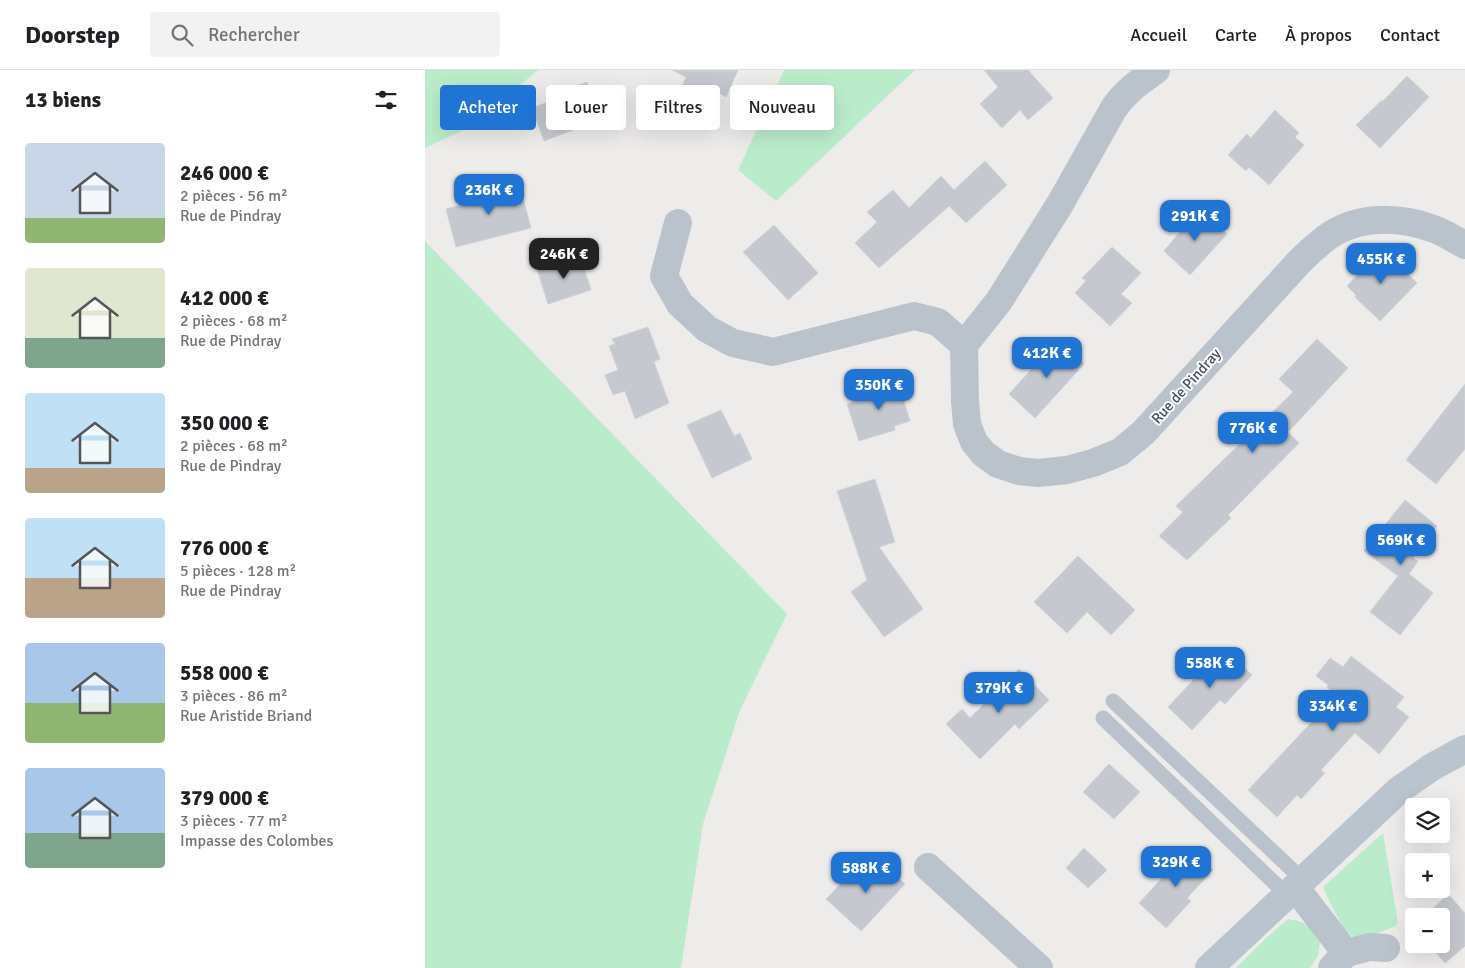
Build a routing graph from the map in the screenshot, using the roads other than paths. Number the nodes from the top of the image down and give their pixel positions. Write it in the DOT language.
graph roads {
  1 [pos="1156,70"];
  2 [pos="678,223"];
  3 [pos="1465,245"];
  4 [pos="964,345"];
  5 [pos="1113,700"];
  6 [pos="1103,718"];
  7 [pos="1465,749"];
  8 [pos="929,867"];
  9 [pos="1295,887"];
  10 [pos="1386,948"];
  11 [pos="1339,960"];
  12 [pos="1039,968"];
  13 [pos="1209,968"];
  1 -- 4 [label="street"];
  2 -- 4 [label="street"];
  3 -- 4 [label="street, Rue de Pindray"];
  5 -- 9 [label="lane"];
  6 -- 9 [label="lane"];
  7 -- 9 [label="street"];
  8 -- 12 [label="street"];
  9 -- 11 [label="street"];
  9 -- 13 [label="street"];
  10 -- 11 [label="street"];
}
